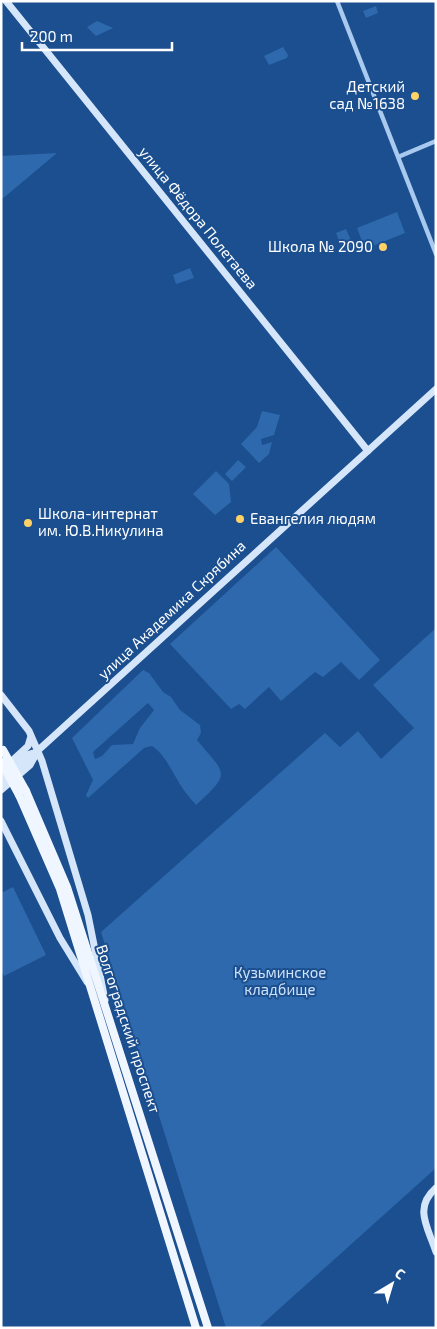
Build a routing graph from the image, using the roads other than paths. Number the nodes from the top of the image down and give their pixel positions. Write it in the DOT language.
graph roads {
  1 [pos="6,1"];
  2 [pos="337,1"];
  3 [pos="436,141"];
  4 [pos="398,157"];
  5 [pos="436,254"];
  6 [pos="436,389"];
  7 [pos="368,451"];
  8 [pos="1,695"];
  9 [pos="31,736"];
  10 [pos="2,749"];
  11 [pos="38,751"];
  12 [pos="1,762"];
  13 [pos="1,771"];
  14 [pos="1,776"];
  15 [pos="1,784"];
  16 [pos="1,790"];
  17 [pos="23,793"];
  18 [pos="1,821"];
  19 [pos="88,985"];
  20 [pos="105,1005"];
  21 [pos="436,1188"];
  22 [pos="436,1252"];
  23 [pos="196,1328"];
  24 [pos="208,1328"];
  1 -- 7 [label="main road, улица Фёдора Полетаева"];
  2 -- 4 [label="street"];
  3 -- 4 [label="street"];
  4 -- 5 [label="street"];
  6 -- 7 [label="main road, улица Академика Скрябина"];
  7 -- 11 [label="main road, улица Академика Скрябина"];
  8 -- 9 [label="main road"];
  9 -- 11 [label="main road"];
  9 -- 13 [label="main road"];
  10 -- 17 [label="main road, Волгоградский проспект, bridge"];
  11 -- 14 [label="main road, улица Академика Скрябина"];
  11 -- 15 [label="main road, улица Академика Скрябина"];
  11 -- 16 [label="main road, улица Академика Скрябина"];
  11 -- 20 [label="main road"];
  12 -- 17 [label="main road, Волгоградский проспект, bridge"];
  17 -- 19 [label="main road, Волгоградский проспект"];
  17 -- 20 [label="main road, Волгоградский проспект"];
  18 -- 19 [label="main road"];
  19 -- 23 [label="main road, Волгоградский проспект"];
  20 -- 24 [label="main road, Волгоградский проспект"];
  21 -- 22 [label="main road"];
}
